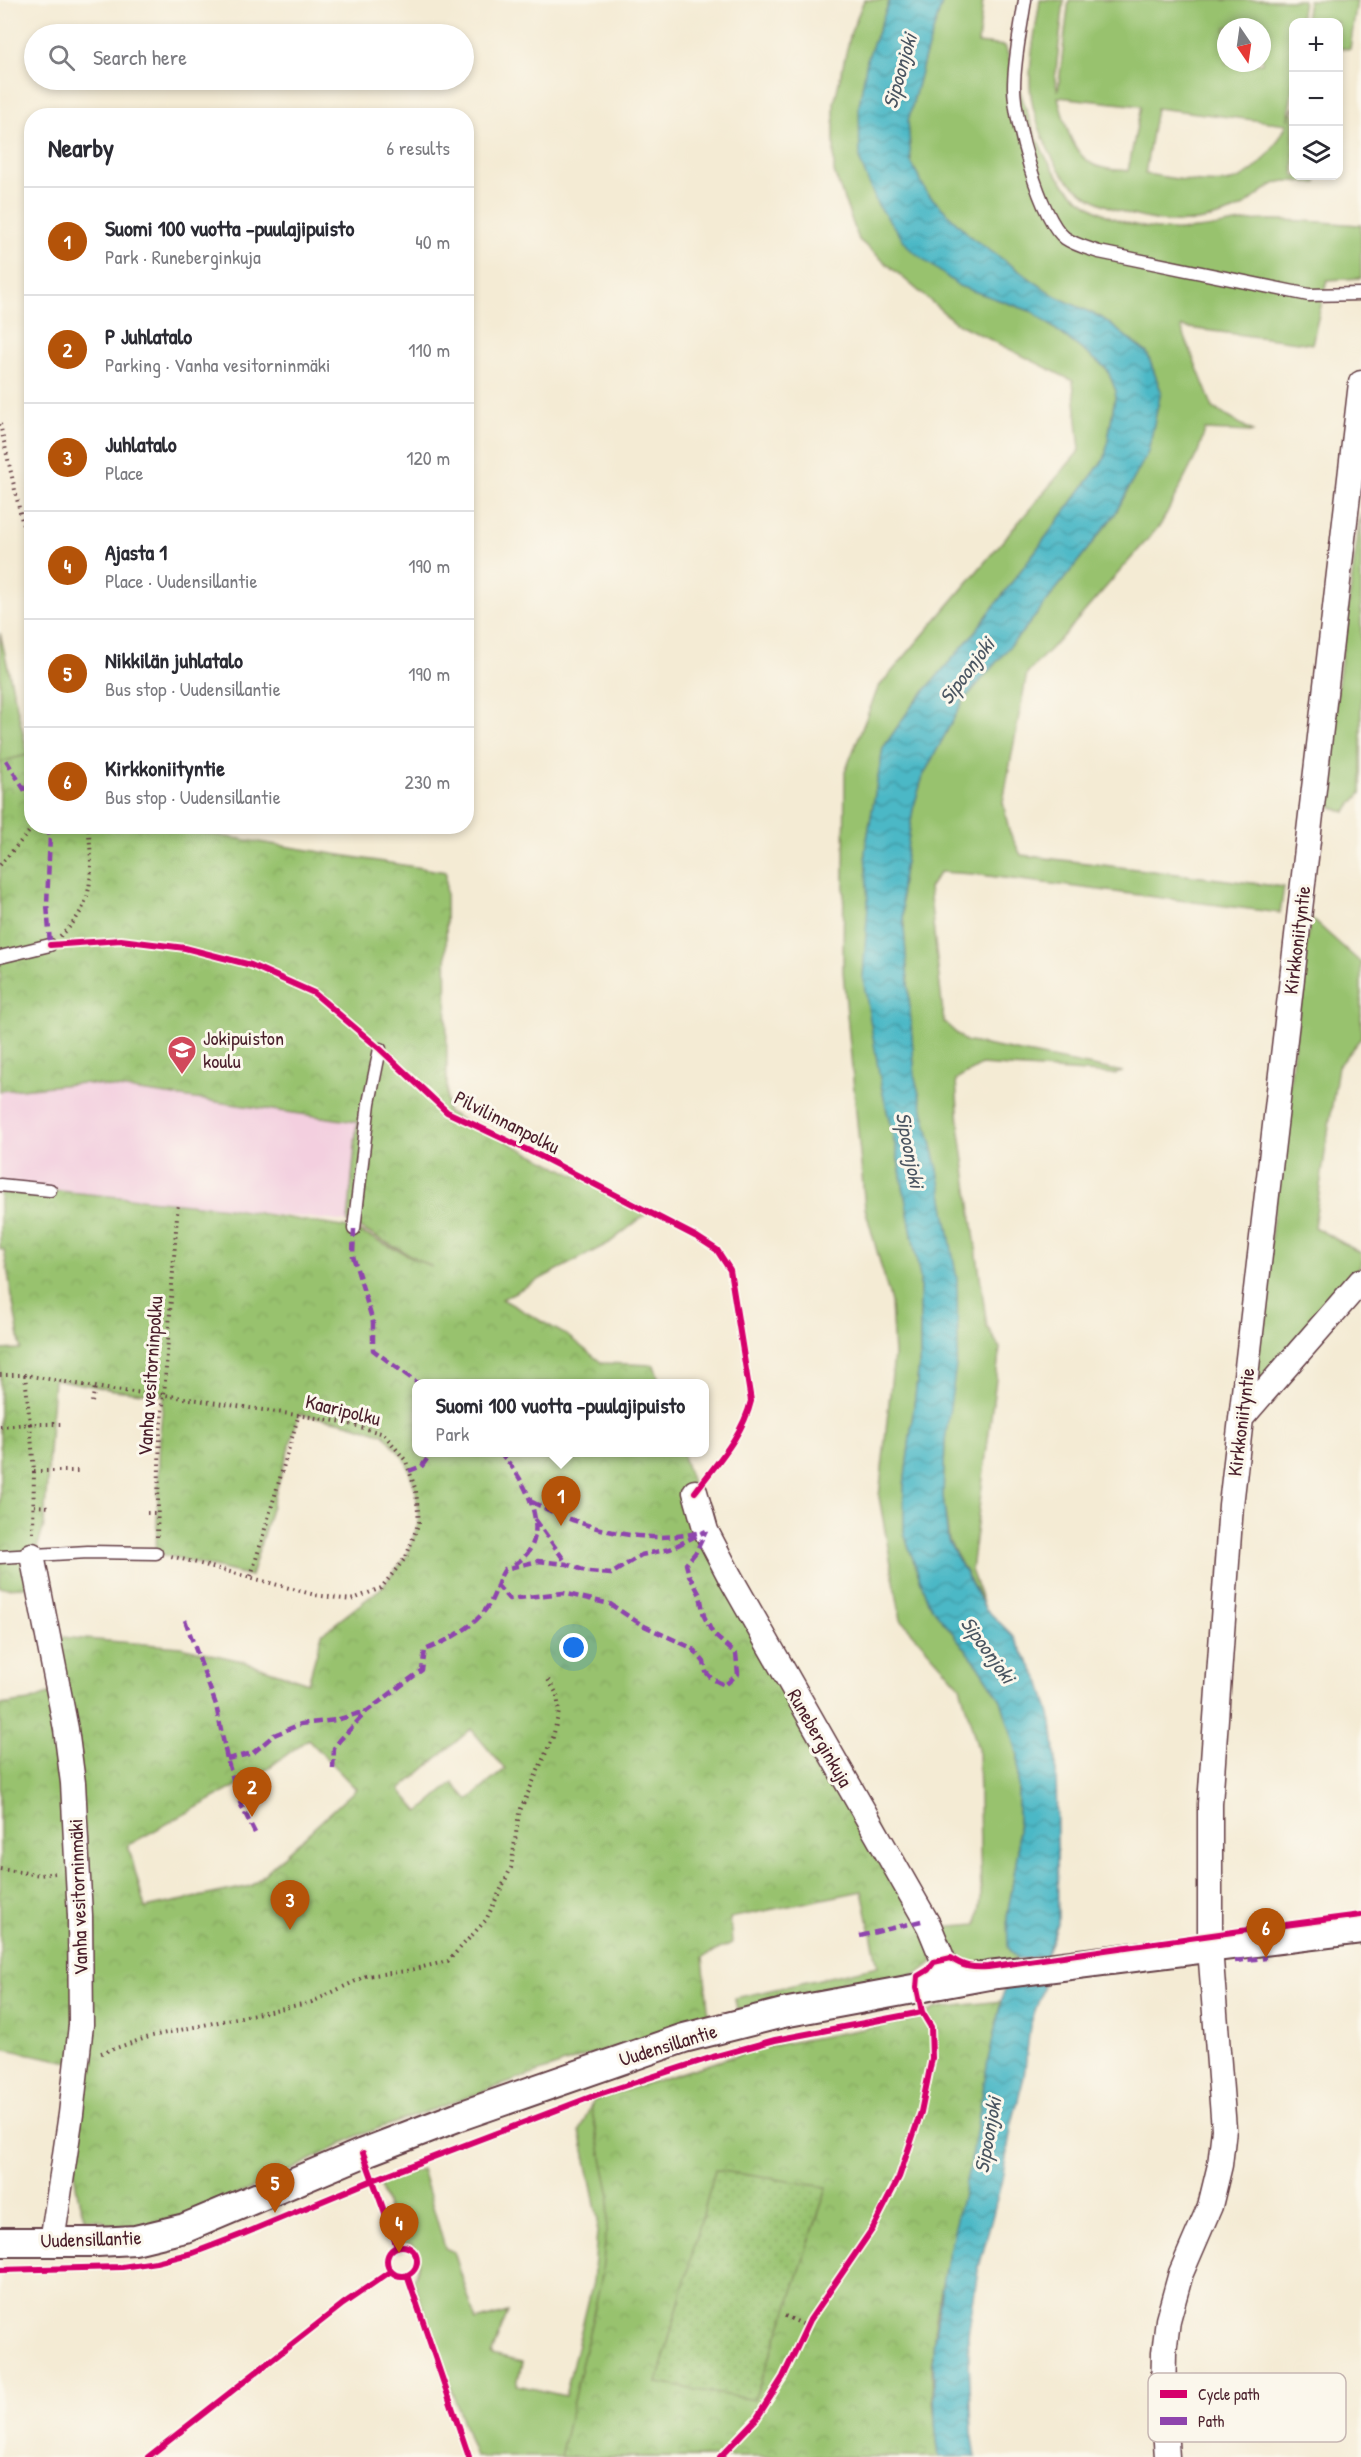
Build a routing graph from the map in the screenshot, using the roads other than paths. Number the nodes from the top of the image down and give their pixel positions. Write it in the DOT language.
graph roads {
  1 [pos="1025,0"];
  2 [pos="1361,294"];
  3 [pos="1361,383"];
  4 [pos="50,945"];
  5 [pos="0,957"];
  6 [pos="380,1049"];
  7 [pos="0,1185"];
  8 [pos="50,1190"];
  9 [pos="354,1230"];
  10 [pos="1361,1281"];
  11 [pos="1243,1416"];
  12 [pos="695,1492"];
  13 [pos="156,1553"];
  14 [pos="32,1555"];
  15 [pos="0,1557"];
  16 [pos="1361,1929"];
  17 [pos="1210,1948"];
  18 [pos="946,1982"];
  19 [pos="0,2242"];
  20 [pos="52,2242"];
  21 [pos="1164,2373"];
  22 [pos="1166,2442"];
  23 [pos="1167,2457"];
  1 -- 2 [label="lane"];
  3 -- 11 [label="street, Kirkkoniityntie"];
  4 -- 5 [label="lane"];
  6 -- 9 [label="lane"];
  7 -- 8 [label="lane"];
  10 -- 11 [label="street"];
  11 -- 17 [label="street, Kirkkoniityntie"];
  12 -- 18 [label="street, Runeberginkuja"];
  13 -- 14 [label="lane"];
  14 -- 15 [label="lane"];
  14 -- 20 [label="street, Vanha vesitorninmäki"];
  16 -- 17 [label="street, Uudensillantie"];
  17 -- 18 [label="street, Uudensillantie"];
  17 -- 21 [label="street, Kirkkoniityntie"];
  18 -- 20 [label="street, Uudensillantie"];
  19 -- 20 [label="street, Uudensillantie"];
  22 -- 23 [label="street, Kirkkoniityntie"];
}
